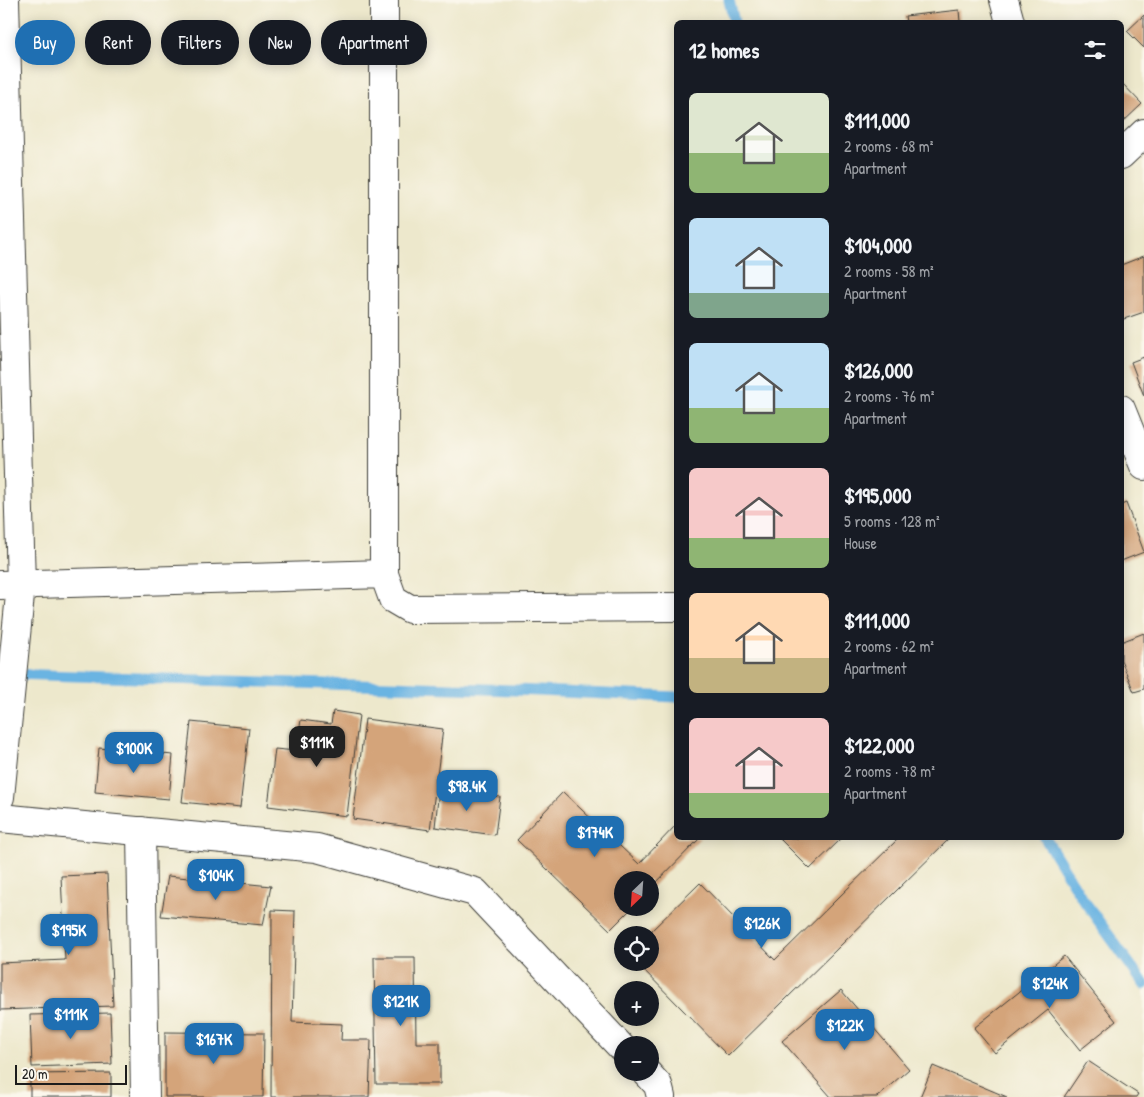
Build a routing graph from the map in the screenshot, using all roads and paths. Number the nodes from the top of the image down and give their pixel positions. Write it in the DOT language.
graph roads {
  1 [pos="5,0"];
  2 [pos="384,0"];
  3 [pos="1004,0"];
  4 [pos="1009,20"];
  5 [pos="1144,133"];
  6 [pos="1124,152"];
  7 [pos="1124,416"];
  8 [pos="1144,466"];
  9 [pos="384,574"];
  10 [pos="11,585"];
  11 [pos="674,607"];
  12 [pos="0,797"];
  13 [pos="0,818"];
  14 [pos="141,831"];
  15 [pos="614,1040"];
  16 [pos="654,1081"];
  17 [pos="145,1097"];
  18 [pos="661,1097"];
  1 -- 10 [label="street"];
  2 -- 9 [label="street"];
  3 -- 4 [label="street"];
  5 -- 6 [label="street"];
  7 -- 8 [label="street"];
  9 -- 10 [label="street"];
  9 -- 11 [label="street"];
  10 -- 12 [label="street"];
  13 -- 14 [label="street"];
  14 -- 15 [label="street"];
  14 -- 17 [label="street"];
  16 -- 18 [label="street"];
}
